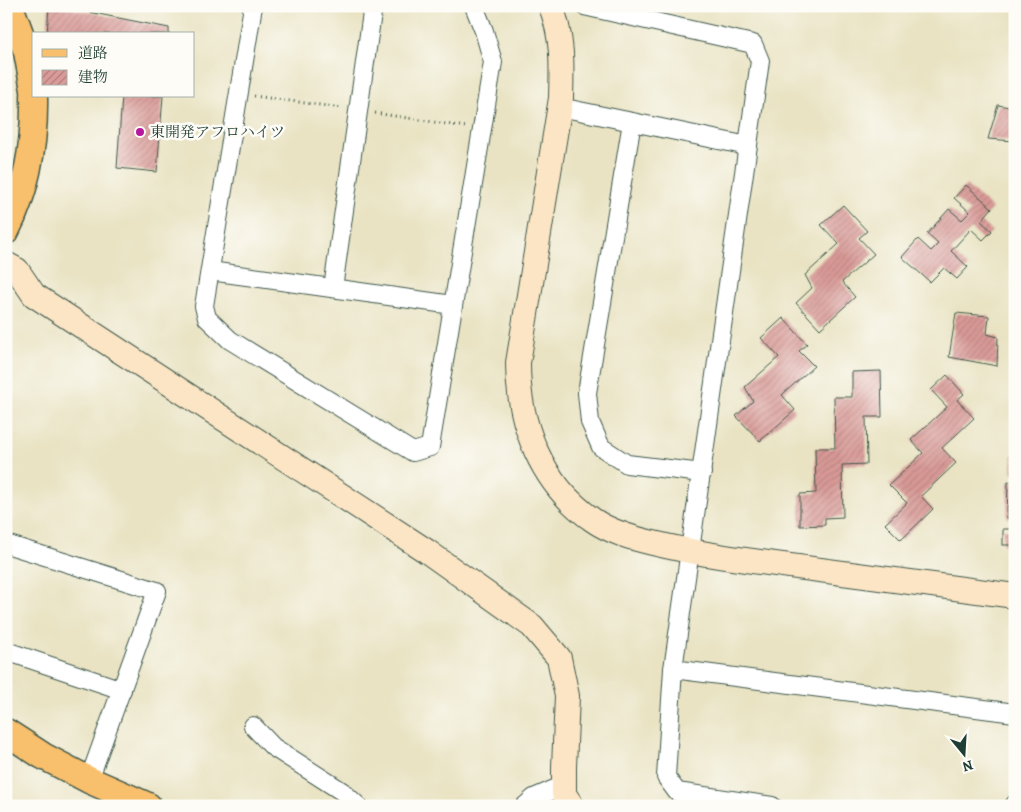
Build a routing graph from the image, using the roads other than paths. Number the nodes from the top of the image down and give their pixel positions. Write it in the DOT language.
graph roads {
  1 [pos="10,6"];
  2 [pos="253,6"];
  3 [pos="373,6"];
  4 [pos="474,6"];
  5 [pos="551,6"];
  6 [pos="584,6"];
  7 [pos="32,77"];
  8 [pos="34,98"];
  9 [pos="560,107"];
  10 [pos="632,122"];
  11 [pos="748,146"];
  12 [pos="6,231"];
  13 [pos="6,264"];
  14 [pos="210,271"];
  15 [pos="332,288"];
  16 [pos="453,305"];
  17 [pos="702,474"];
  18 [pos="6,544"];
  19 [pos="691,552"];
  20 [pos="1015,596"];
  21 [pos="6,651"];
  22 [pos="673,669"];
  23 [pos="122,690"];
  24 [pos="1015,713"];
  25 [pos="253,726"];
  26 [pos="6,732"];
  27 [pos="89,780"];
  28 [pos="568,795"];
  29 [pos="148,806"];
  30 [pos="358,806"];
  31 [pos="525,806"];
  32 [pos="772,806"];
  1 -- 7 [label="main road"];
  2 -- 14 [label="street"];
  3 -- 15 [label="street"];
  4 -- 16 [label="street"];
  5 -- 9 [label="street"];
  6 -- 11 [label="street"];
  8 -- 12 [label="main road"];
  9 -- 10 [label="street"];
  9 -- 19 [label="street"];
  10 -- 11 [label="street"];
  10 -- 17 [label="street"];
  11 -- 17 [label="street"];
  13 -- 28 [label="street"];
  14 -- 15 [label="street"];
  14 -- 16 [label="street"];
  15 -- 16 [label="street"];
  17 -- 19 [label="street"];
  18 -- 23 [label="street"];
  19 -- 20 [label="street"];
  19 -- 22 [label="street"];
  21 -- 23 [label="street"];
  22 -- 24 [label="street"];
  22 -- 32 [label="street"];
  23 -- 27 [label="street"];
  25 -- 30 [label="street"];
  26 -- 27 [label="main road"];
  27 -- 29 [label="main road"];
  28 -- 31 [label="street"];
}
